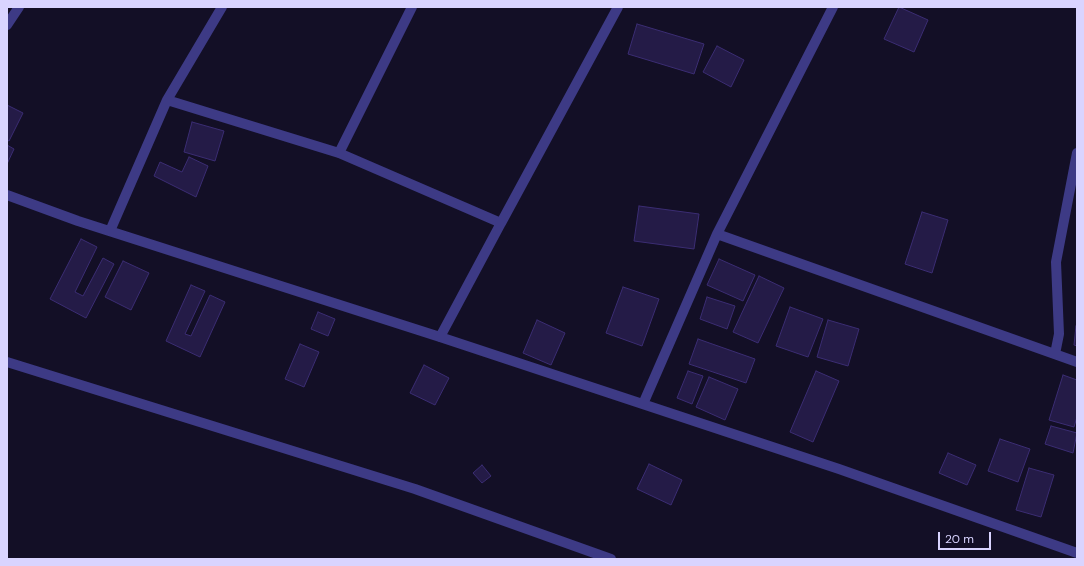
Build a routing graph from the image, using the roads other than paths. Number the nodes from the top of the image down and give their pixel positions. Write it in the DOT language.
graph roads {
  1 [pos="19,7"];
  2 [pos="222,7"];
  3 [pos="412,7"];
  4 [pos="618,7"];
  5 [pos="834,7"];
  6 [pos="7,25"];
  7 [pos="167,100"];
  8 [pos="339,153"];
  9 [pos="1077,153"];
  10 [pos="7,195"];
  11 [pos="501,223"];
  12 [pos="110,231"];
  13 [pos="717,234"];
  14 [pos="440,337"];
  15 [pos="1055,354"];
  16 [pos="7,362"];
  17 [pos="1077,362"];
  18 [pos="643,404"];
  19 [pos="1077,553"];
  20 [pos="611,559"];
  1 -- 6 [label="street"];
  2 -- 7 [label="street"];
  3 -- 8 [label="street"];
  4 -- 11 [label="street"];
  5 -- 13 [label="street"];
  7 -- 8 [label="street"];
  7 -- 12 [label="street"];
  8 -- 11 [label="street"];
  9 -- 15 [label="street"];
  10 -- 12 [label="street"];
  11 -- 14 [label="street"];
  12 -- 14 [label="street"];
  13 -- 15 [label="street"];
  13 -- 18 [label="street"];
  14 -- 18 [label="street"];
  15 -- 17 [label="street"];
  16 -- 20 [label="street"];
  18 -- 19 [label="street"];
}
